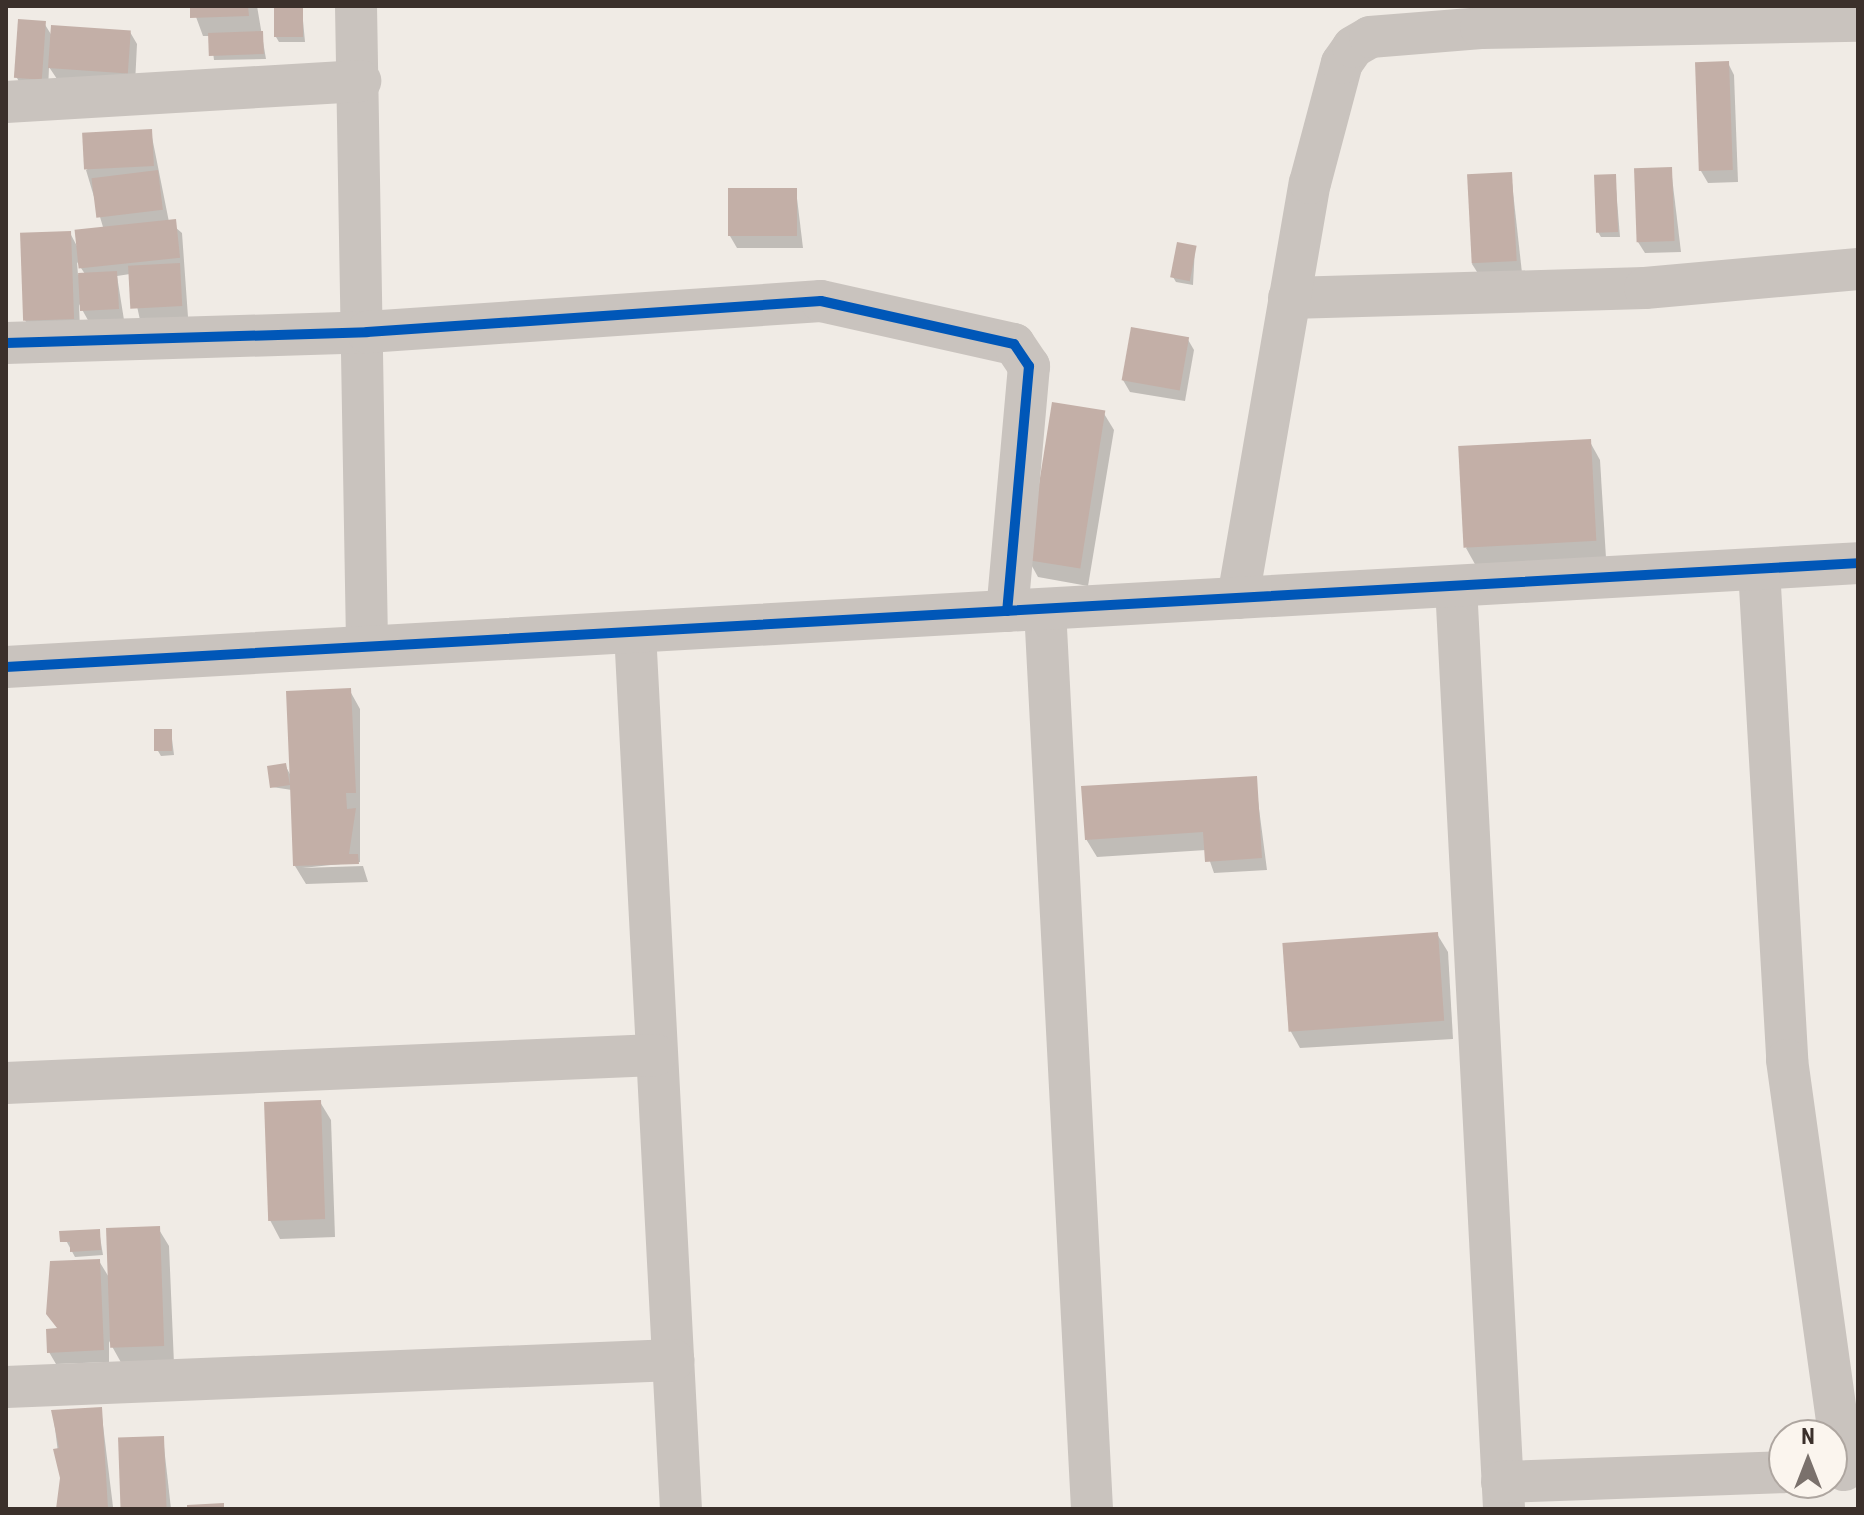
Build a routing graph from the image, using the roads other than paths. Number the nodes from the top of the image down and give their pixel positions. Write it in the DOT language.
graph roads {
  1 [pos="356,6"];
  2 [pos="1486,17"];
  3 [pos="1858,21"];
  4 [pos="360,81"];
  5 [pos="6,102"];
  6 [pos="1858,269"];
  7 [pos="1289,298"];
  8 [pos="367,332"];
  9 [pos="6,343"];
  10 [pos="1858,563"];
  11 [pos="1759,569"];
  12 [pos="1456,586"];
  13 [pos="1238,598"];
  14 [pos="1026,610"];
  15 [pos="635,632"];
  16 [pos="367,645"];
  17 [pos="6,667"];
  18 [pos="655,1055"];
  19 [pos="6,1083"];
  20 [pos="673,1360"];
  21 [pos="6,1387"];
  22 [pos="1838,1419"];
  23 [pos="1768,1473"];
  24 [pos="1503,1495"];
  25 [pos="681,1509"];
  26 [pos="1092,1509"];
  1 -- 4 [label="street"];
  2 -- 3 [label="street"];
  2 -- 7 [label="street"];
  4 -- 5 [label="street"];
  4 -- 8 [label="street"];
  6 -- 7 [label="street"];
  7 -- 13 [label="street"];
  8 -- 9 [label="street"];
  8 -- 14 [label="street"];
  8 -- 16 [label="street"];
  10 -- 11 [label="street"];
  11 -- 12 [label="street"];
  11 -- 22 [label="street"];
  12 -- 13 [label="street"];
  12 -- 24 [label="street"];
  13 -- 14 [label="street"];
  14 -- 15 [label="street"];
  14 -- 26 [label="street"];
  15 -- 16 [label="street"];
  15 -- 18 [label="street"];
  16 -- 17 [label="street"];
  18 -- 19 [label="street"];
  18 -- 20 [label="street"];
  20 -- 21 [label="street"];
  20 -- 25 [label="street"];
  23 -- 24 [label="street"];
}
